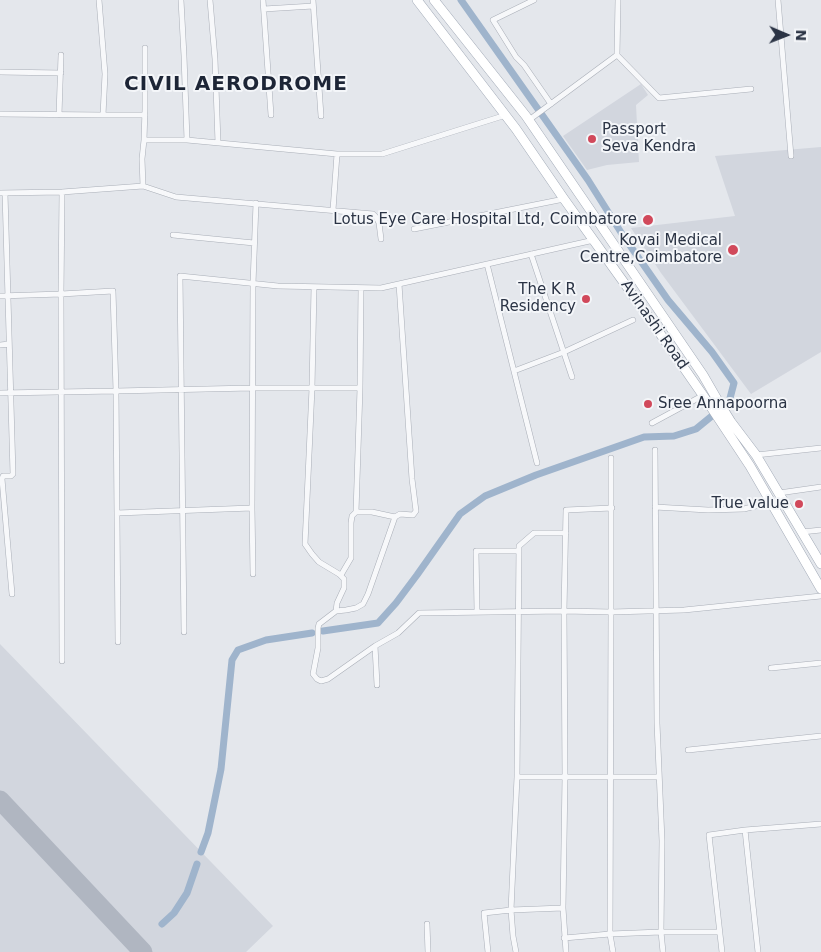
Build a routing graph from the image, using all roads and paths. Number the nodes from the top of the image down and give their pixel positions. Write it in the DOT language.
graph roads {
  1 [pos="99,0"];
  2 [pos="180,0"];
  3 [pos="210,0"];
  4 [pos="263,0"];
  5 [pos="313,0"];
  6 [pos="417,0"];
  7 [pos="434,0"];
  8 [pos="534,0"];
  9 [pos="618,0"];
  10 [pos="778,0"];
  11 [pos="313,6"];
  12 [pos="264,9"];
  13 [pos="145,48"];
  14 [pos="61,55"];
  15 [pos="617,55"];
  16 [pos="0,72"];
  17 [pos="61,73"];
  18 [pos="750,89"];
  19 [pos="550,105"];
  20 [pos="0,114"];
  21 [pos="59,115"];
  22 [pos="103,115"];
  23 [pos="145,115"];
  24 [pos="272,115"];
  25 [pos="321,116"];
  26 [pos="506,116"];
  27 [pos="528,119"];
  28 [pos="513,126"];
  29 [pos="144,140"];
  30 [pos="187,140"];
  31 [pos="218,143"];
  32 [pos="336,154"];
  33 [pos="791,156"];
  34 [pos="143,186"];
  35 [pos="62,192"];
  36 [pos="2,193"];
  37 [pos="564,199"];
  38 [pos="256,203"];
  39 [pos="333,210"];
  40 [pos="414,229"];
  41 [pos="173,235"];
  42 [pos="381,239"];
  43 [pos="594,240"];
  44 [pos="254,243"];
  45 [pos="531,254"];
  46 [pos="487,264"];
  47 [pos="253,284"];
  48 [pos="399,284"];
  49 [pos="314,287"];
  50 [pos="361,288"];
  51 [pos="61,294"];
  52 [pos="0,296"];
  53 [pos="8,296"];
  54 [pos="633,320"];
  55 [pos="9,344"];
  56 [pos="0,345"];
  57 [pos="564,352"];
  58 [pos="514,371"];
  59 [pos="572,377"];
  60 [pos="252,388"];
  61 [pos="312,388"];
  62 [pos="360,388"];
  63 [pos="182,389"];
  64 [pos="116,391"];
  65 [pos="10,392"];
  66 [pos="62,392"];
  67 [pos="0,393"];
  68 [pos="710,400"];
  69 [pos="652,423"];
  70 [pos="727,424"];
  71 [pos="821,448"];
  72 [pos="655,450"];
  73 [pos="756,456"];
  74 [pos="611,458"];
  75 [pos="537,463"];
  76 [pos="821,487"];
  77 [pos="779,493"];
  78 [pos="771,502"];
  79 [pos="252,508"];
  80 [pos="612,508"];
  81 [pos="655,508"];
  82 [pos="183,511"];
  83 [pos="356,512"];
  84 [pos="117,513"];
  85 [pos="395,517"];
  86 [pos="821,530"];
  87 [pos="802,532"];
  88 [pos="566,533"];
  89 [pos="519,551"];
  90 [pos="821,564"];
  91 [pos="253,574"];
  92 [pos="341,575"];
  93 [pos="821,589"];
  94 [pos="12,594"];
  95 [pos="821,596"];
  96 [pos="336,611"];
  97 [pos="518,611"];
  98 [pos="564,611"];
  99 [pos="656,611"];
  100 [pos="477,612"];
  101 [pos="611,612"];
  102 [pos="184,632"];
  103 [pos="118,642"];
  104 [pos="375,646"];
  105 [pos="62,661"];
  106 [pos="821,663"];
  107 [pos="771,668"];
  108 [pos="378,685"];
  109 [pos="821,736"];
  110 [pos="688,750"];
  111 [pos="517,777"];
  112 [pos="565,777"];
  113 [pos="660,777"];
  114 [pos="610,778"];
  115 [pos="821,824"];
  116 [pos="744,830"];
  117 [pos="563,908"];
  118 [pos="511,910"];
  119 [pos="427,924"];
  120 [pos="661,932"];
  121 [pos="719,932"];
  122 [pos="610,934"];
  123 [pos="564,938"];
  124 [pos="428,952"];
  125 [pos="488,952"];
  126 [pos="516,952"];
  127 [pos="566,952"];
  128 [pos="613,952"];
  129 [pos="663,952"];
  130 [pos="722,952"];
  131 [pos="758,952"];
  1 -- 22 [label="street"];
  2 -- 30 [label="street"];
  3 -- 31 [label="street"];
  4 -- 12 [label="street"];
  5 -- 11 [label="street"];
  6 -- 26 [label="main road, Avinashi Road"];
  7 -- 27 [label="main road, Avinashi Road"];
  8 -- 19 [label="street"];
  9 -- 15 [label="street"];
  10 -- 33 [label="street"];
  11 -- 12 [label="street"];
  11 -- 25 [label="street"];
  12 -- 24 [label="street"];
  13 -- 23 [label="street"];
  14 -- 17 [label="street"];
  15 -- 18 [label="street"];
  15 -- 19 [label="street"];
  16 -- 17 [label="street"];
  17 -- 21 [label="street"];
  19 -- 27 [label="street"];
  20 -- 21 [label="street"];
  21 -- 22 [label="street"];
  22 -- 23 [label="street"];
  23 -- 29 [label="street"];
  26 -- 28 [label="main road, Avinashi Road"];
  26 -- 32 [label="street"];
  27 -- 28 [label="main road"];
  27 -- 68 [label="main road, Avinashi Road"];
  28 -- 37 [label="main road, Avinashi Road"];
  29 -- 30 [label="street"];
  29 -- 34 [label="street"];
  30 -- 31 [label="street"];
  31 -- 32 [label="street"];
  32 -- 39 [label="street"];
  34 -- 35 [label="street"];
  34 -- 38 [label="street"];
  35 -- 36 [label="street"];
  35 -- 51 [label="street"];
  36 -- 53 [label="street"];
  37 -- 40 [label="street"];
  37 -- 43 [label="main road, Avinashi Road"];
  38 -- 39 [label="street"];
  38 -- 44 [label="street"];
  39 -- 42 [label="street"];
  41 -- 44 [label="street"];
  43 -- 45 [label="street"];
  43 -- 68 [label="main road, Avinashi Road"];
  44 -- 47 [label="street"];
  45 -- 46 [label="street"];
  45 -- 57 [label="street"];
  46 -- 48 [label="street"];
  46 -- 58 [label="street"];
  47 -- 49 [label="street"];
  47 -- 60 [label="street"];
  47 -- 63 [label="street"];
  48 -- 50 [label="street"];
  48 -- 85 [label="street"];
  49 -- 50 [label="street"];
  49 -- 61 [label="street"];
  50 -- 62 [label="street"];
  51 -- 53 [label="street"];
  51 -- 64 [label="street"];
  51 -- 66 [label="street"];
  52 -- 53 [label="street"];
  53 -- 55 [label="street"];
  54 -- 57 [label="street"];
  55 -- 56 [label="street"];
  55 -- 65 [label="street"];
  57 -- 58 [label="street"];
  57 -- 59 [label="street"];
  58 -- 75 [label="street"];
  60 -- 61 [label="street"];
  60 -- 63 [label="street"];
  60 -- 79 [label="street"];
  61 -- 62 [label="street"];
  61 -- 92 [label="street"];
  62 -- 83 [label="street"];
  63 -- 64 [label="street"];
  63 -- 82 [label="street"];
  64 -- 66 [label="street"];
  64 -- 84 [label="street"];
  65 -- 66 [label="street"];
  65 -- 67 [label="street"];
  65 -- 94 [label="street"];
  66 -- 105 [label="street"];
  68 -- 69 [label="street"];
  68 -- 70 [label="main road, Avinashi Road"];
  70 -- 73 [label="main road, Avinashi Road"];
  70 -- 78 [label="main road, Avinashi Road"];
  71 -- 73 [label="street"];
  72 -- 81 [label="street"];
  73 -- 77 [label="main road, Avinashi Road"];
  74 -- 80 [label="street"];
  76 -- 77 [label="street"];
  77 -- 87 [label="main road, Avinashi Road"];
  78 -- 81 [label="street"];
  78 -- 93 [label="main road, Avinashi Road"];
  79 -- 82 [label="street"];
  79 -- 91 [label="street"];
  80 -- 88 [label="street"];
  80 -- 101 [label="street"];
  81 -- 99 [label="street"];
  82 -- 84 [label="street"];
  82 -- 102 [label="street"];
  83 -- 85 [label="street"];
  83 -- 92 [label="street"];
  84 -- 103 [label="street"];
  85 -- 96 [label="street"];
  86 -- 87 [label="street"];
  87 -- 90 [label="main road, Avinashi Road"];
  88 -- 89 [label="street"];
  88 -- 98 [label="street"];
  89 -- 97 [label="street"];
  89 -- 100 [label="street"];
  92 -- 96 [label="street"];
  95 -- 99 [label="street"];
  96 -- 104 [label="street"];
  97 -- 98 [label="street"];
  97 -- 100 [label="street"];
  97 -- 111 [label="street"];
  98 -- 101 [label="street"];
  98 -- 112 [label="street"];
  99 -- 101 [label="street"];
  99 -- 113 [label="street"];
  100 -- 104 [label="street"];
  101 -- 114 [label="street"];
  104 -- 108 [label="street"];
  106 -- 107 [label="street"];
  109 -- 110 [label="street"];
  111 -- 112 [label="street"];
  111 -- 118 [label="street"];
  112 -- 114 [label="street"];
  112 -- 117 [label="street"];
  113 -- 114 [label="street"];
  113 -- 120 [label="street"];
  114 -- 122 [label="street"];
  115 -- 116 [label="street"];
  116 -- 121 [label="street"];
  116 -- 131 [label="street"];
  117 -- 118 [label="street"];
  117 -- 123 [label="street"];
  118 -- 125 [label="street"];
  118 -- 126 [label="street"];
  119 -- 124 [label="street"];
  120 -- 121 [label="street"];
  120 -- 122 [label="street"];
  120 -- 129 [label="street"];
  121 -- 130 [label="street"];
  122 -- 123 [label="street"];
  122 -- 128 [label="street"];
  123 -- 127 [label="street"];
}
